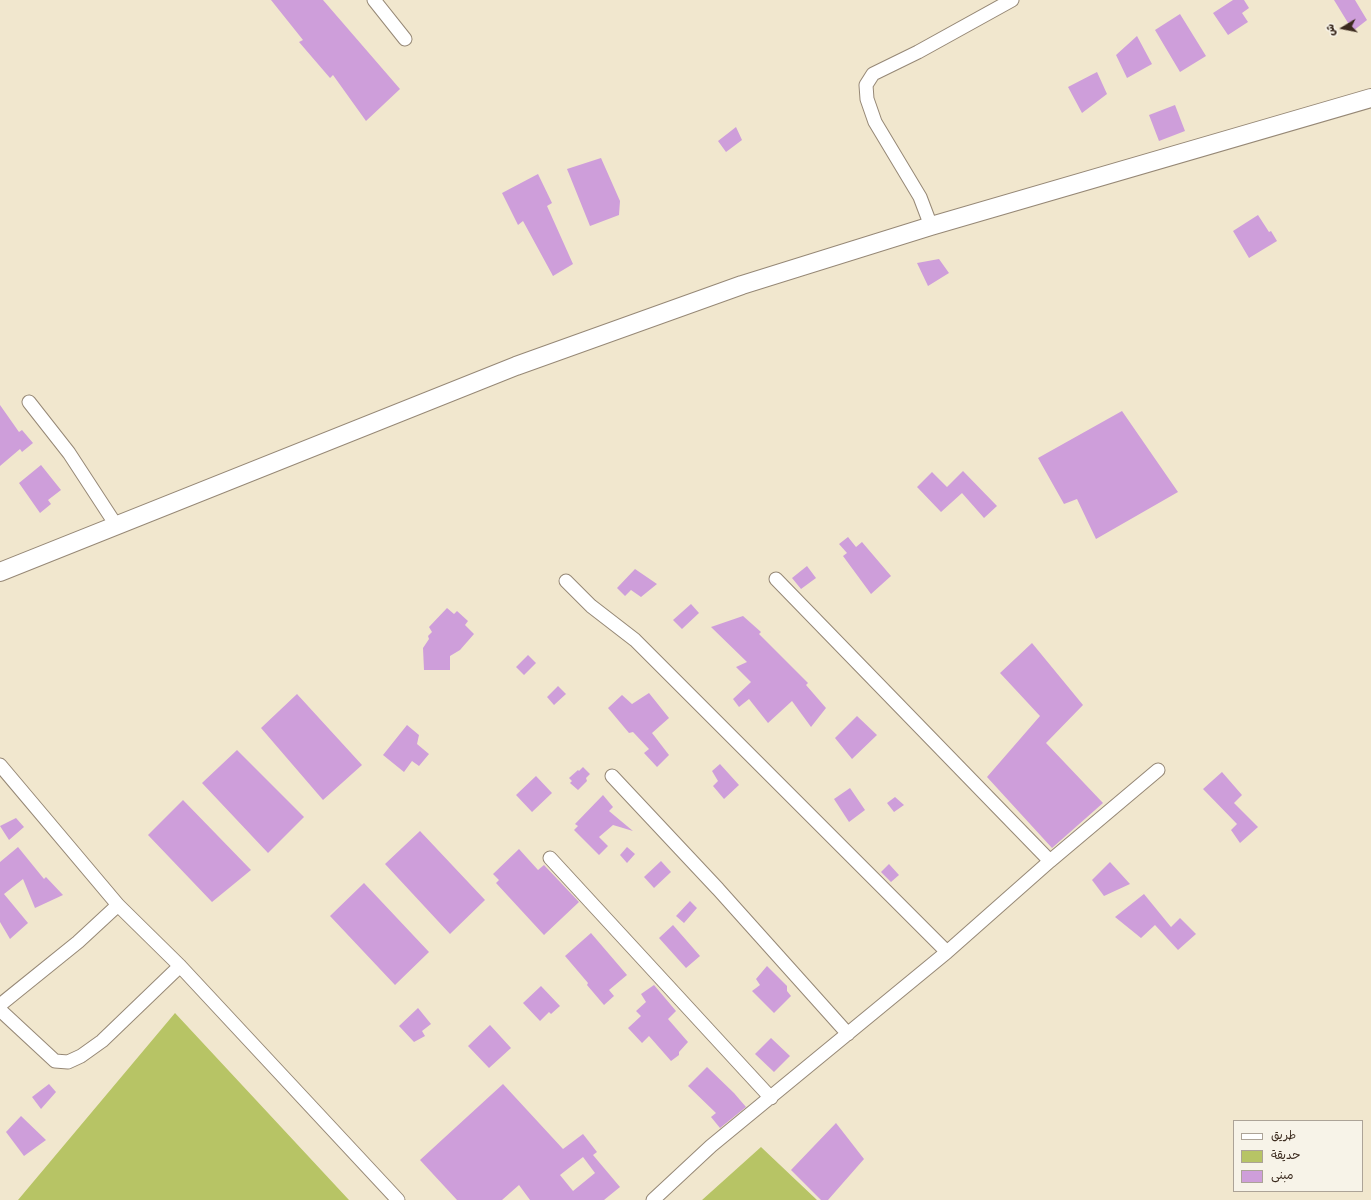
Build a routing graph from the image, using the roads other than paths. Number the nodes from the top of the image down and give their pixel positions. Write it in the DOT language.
graph roads {
  1 [pos="374,0"];
  2 [pos="1012,0"];
  3 [pos="405,38"];
  4 [pos="1371,98"];
  5 [pos="932,226"];
  6 [pos="29,402"];
  7 [pos="116,525"];
  8 [pos="0,572"];
  9 [pos="776,579"];
  10 [pos="566,581"];
  11 [pos="0,765"];
  12 [pos="1158,770"];
  13 [pos="612,776"];
  14 [pos="550,858"];
  15 [pos="1050,861"];
  16 [pos="118,905"];
  17 [pos="947,952"];
  18 [pos="180,966"];
  19 [pos="0,1005"];
  20 [pos="0,1010"];
  21 [pos="848,1034"];
  22 [pos="771,1098"];
  23 [pos="398,1200"];
  24 [pos="653,1200"];
  1 -- 3 [label="street"];
  2 -- 5 [label="street"];
  4 -- 5 [label="street"];
  5 -- 7 [label="street"];
  6 -- 7 [label="street"];
  7 -- 8 [label="street"];
  9 -- 15 [label="street"];
  10 -- 17 [label="street"];
  11 -- 16 [label="street"];
  12 -- 15 [label="street"];
  13 -- 21 [label="street"];
  14 -- 22 [label="street"];
  15 -- 17 [label="street"];
  16 -- 18 [label="street"];
  16 -- 19 [label="street"];
  17 -- 21 [label="street"];
  18 -- 20 [label="street"];
  18 -- 23 [label="street"];
  21 -- 22 [label="street"];
  22 -- 24 [label="street"];
}
